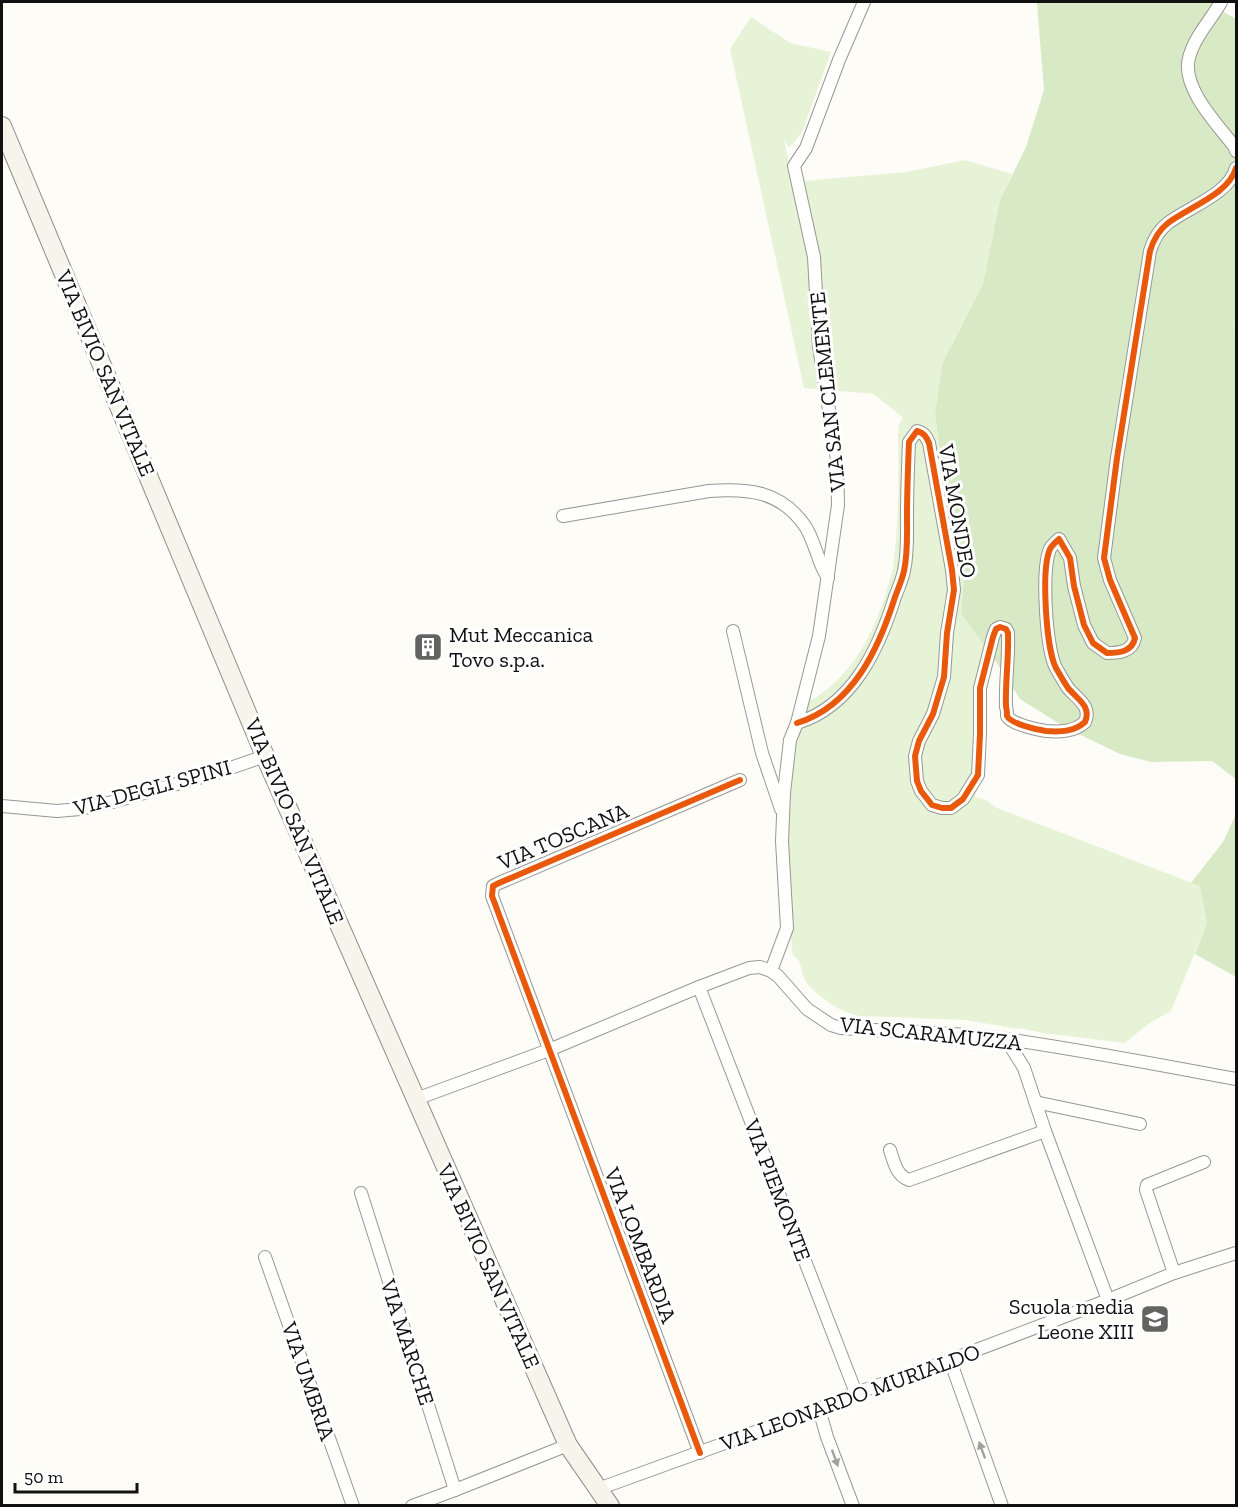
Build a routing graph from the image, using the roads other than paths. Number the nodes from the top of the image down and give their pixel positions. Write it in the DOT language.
graph roads {
  1 [pos="864,2"];
  2 [pos="1221,2"];
  3 [pos="2,126"];
  4 [pos="1236,151"];
  5 [pos="1236,168"];
  6 [pos="563,516"];
  7 [pos="828,578"];
  8 [pos="733,631"];
  9 [pos="797,723"];
  10 [pos="266,756"];
  11 [pos="740,780"];
  12 [pos="2,806"];
  13 [pos="783,816"];
  14 [pos="771,971"];
  15 [pos="699,987"];
  16 [pos="1006,1039"];
  17 [pos="549,1050"];
  18 [pos="1236,1079"];
  19 [pos="416,1099"];
  20 [pos="1035,1102"];
  21 [pos="1140,1124"];
  22 [pos="1045,1131"];
  23 [pos="890,1150"];
  24 [pos="1204,1162"];
  25 [pos="361,1193"];
  26 [pos="1236,1253"];
  27 [pos="266,1257"];
  28 [pos="1174,1273"];
  29 [pos="1108,1300"];
  30 [pos="950,1360"];
  31 [pos="856,1393"];
  32 [pos="819,1409"];
  33 [pos="568,1445"];
  34 [pos="700,1453"];
  35 [pos="455,1490"];
  36 [pos="598,1490"];
  37 [pos="353,1506"];
  38 [pos="412,1506"];
  39 [pos="610,1506"];
  40 [pos="853,1506"];
  41 [pos="1002,1506"];
  1 -- 7 [label="street, VIA SAN CLEMENTE"];
  2 -- 4 [label="street"];
  3 -- 10 [label="main road, VIA BIVIO SAN VITALE"];
  5 -- 9 [label="street, VIA MONDEO"];
  6 -- 7 [label="street"];
  7 -- 9 [label="street, VIA SAN CLEMENTE"];
  8 -- 13 [label="street"];
  9 -- 13 [label="street, VIA SAN CLEMENTE"];
  10 -- 12 [label="street, VIA DEGLI SPINI"];
  10 -- 19 [label="main road, VIA BIVIO SAN VITALE"];
  11 -- 17 [label="street, VIA TOSCANA"];
  13 -- 14 [label="street, VIA SAN CLEMENTE"];
  14 -- 15 [label="street"];
  14 -- 16 [label="street, VIA SCARAMUZZA"];
  15 -- 17 [label="street"];
  15 -- 31 [label="street, VIA PIEMONTE"];
  16 -- 18 [label="street, VIA SCARAMUZZA"];
  16 -- 20 [label="street"];
  17 -- 19 [label="street"];
  17 -- 34 [label="street, VIA LOMBARDIA"];
  19 -- 33 [label="main road, VIA BIVIO SAN VITALE"];
  20 -- 21 [label="street"];
  20 -- 22 [label="street"];
  22 -- 23 [label="street"];
  22 -- 29 [label="street"];
  24 -- 28 [label="street"];
  25 -- 35 [label="street, VIA MARCHE"];
  26 -- 28 [label="street, VIA LEONARDO MURIALDO"];
  27 -- 37 [label="street, VIA UMBRIA"];
  28 -- 29 [label="street, VIA LEONARDO MURIALDO"];
  29 -- 30 [label="street, VIA LEONARDO MURIALDO"];
  30 -- 31 [label="street, VIA LEONARDO MURIALDO"];
  41 -- 30 [label="street, one-way"];
  31 -- 32 [label="street, VIA LEONARDO MURIALDO"];
  32 -- 34 [label="street, VIA LEONARDO MURIALDO"];
  32 -- 40 [label="street, one-way"];
  33 -- 35 [label="street"];
  33 -- 36 [label="main road, VIA BIVIO SAN VITALE"];
  34 -- 36 [label="street, VIA LEONARDO MURIALDO"];
  35 -- 38 [label="street"];
  36 -- 39 [label="main road, VIA BIVIO SAN VITALE"];
}
